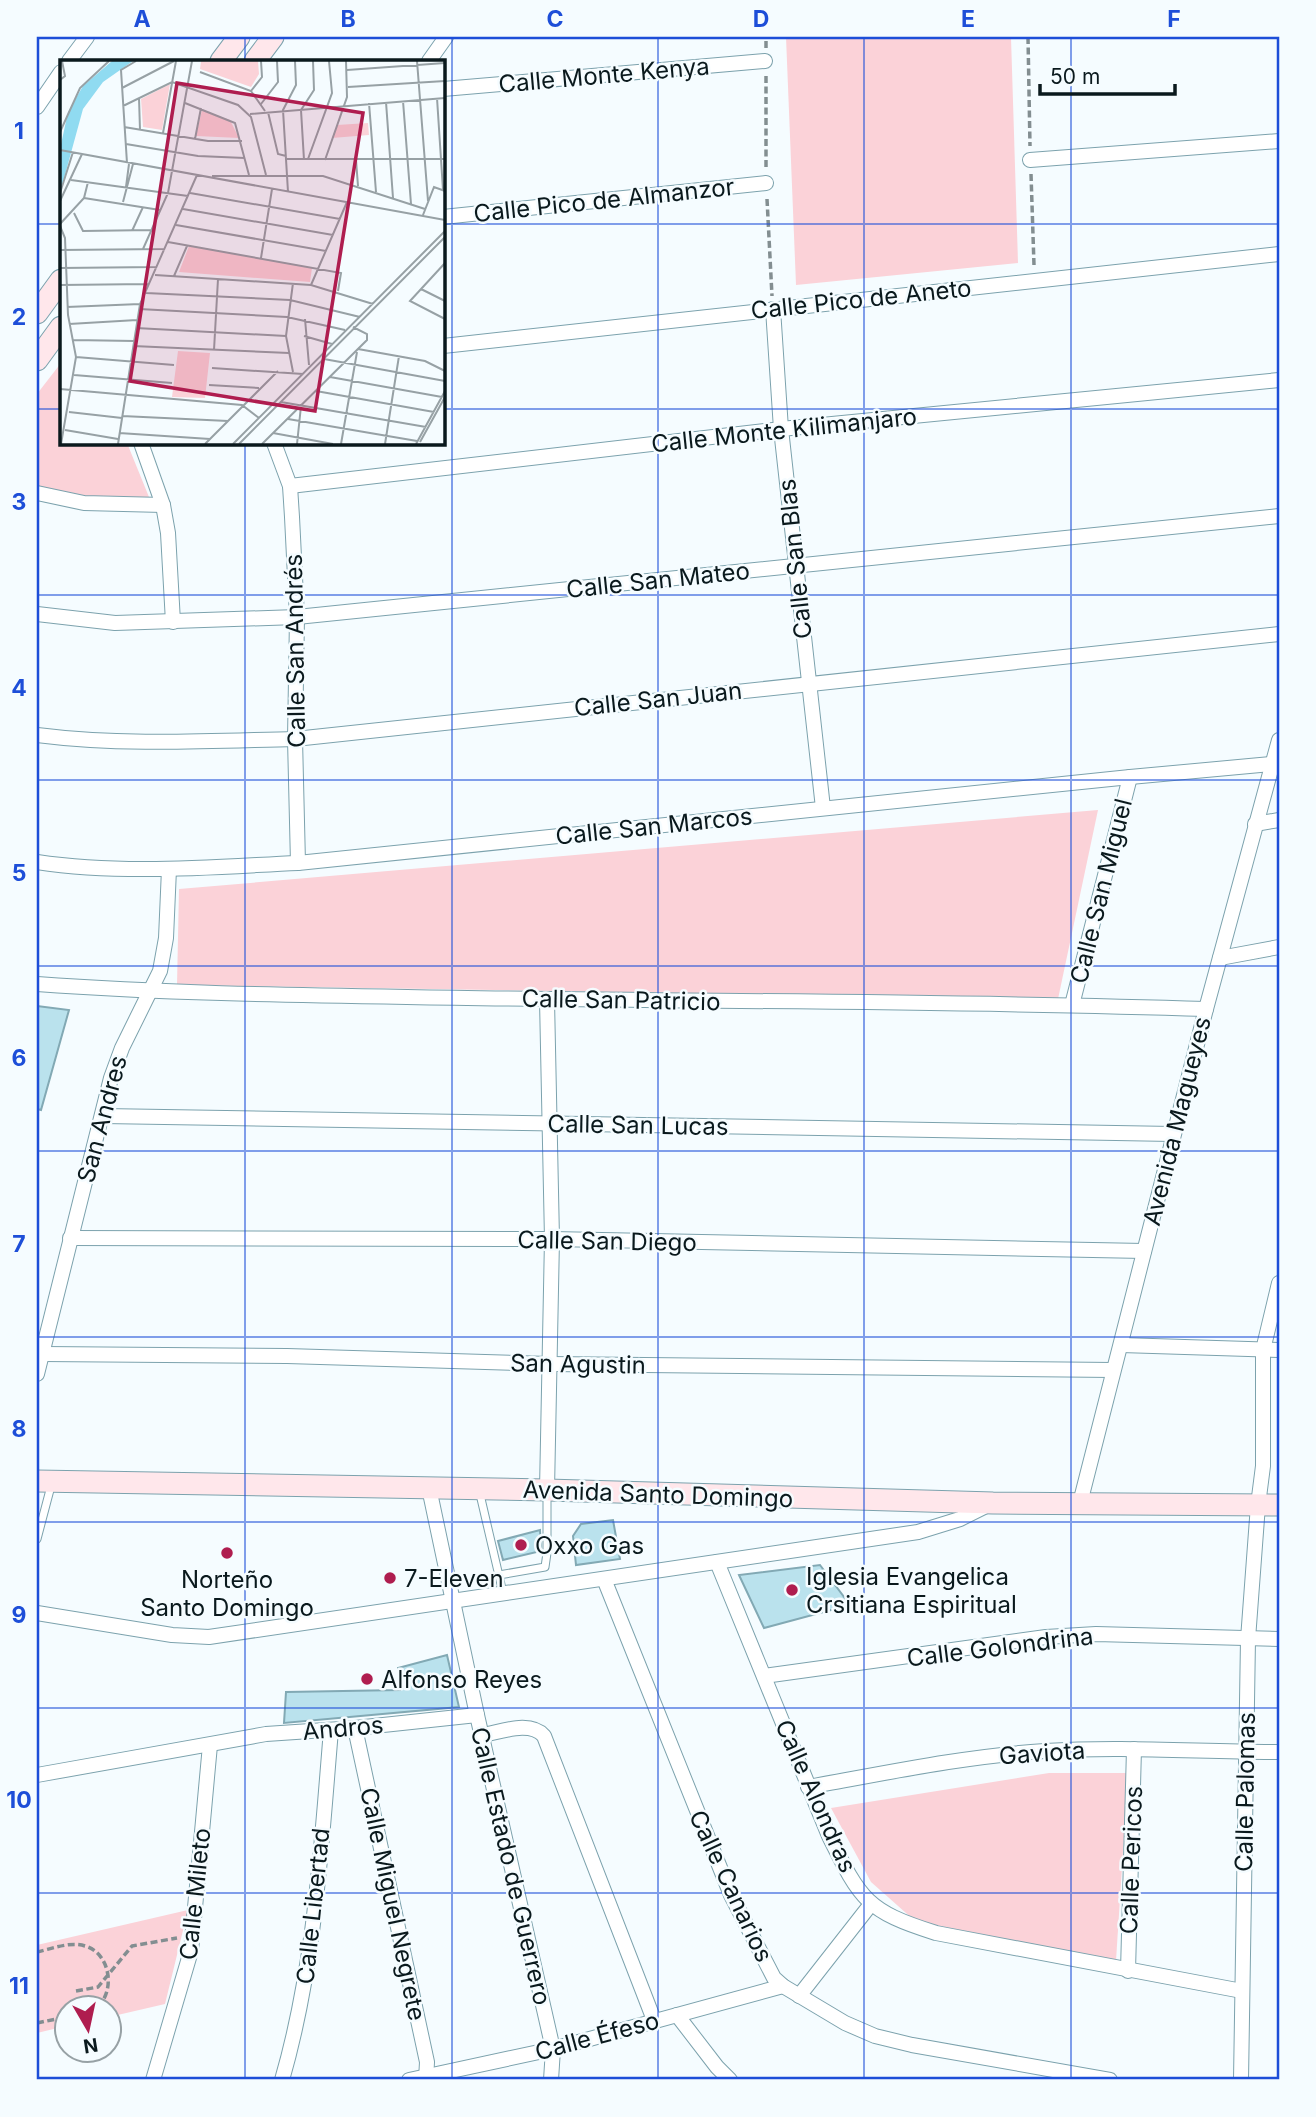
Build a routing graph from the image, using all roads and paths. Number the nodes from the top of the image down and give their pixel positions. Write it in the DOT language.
graph roads {
  1 [pos="86,37"];
  2 [pos="239,37"];
  3 [pos="274,37"];
  4 [pos="446,37"];
  5 [pos="70,60"];
  6 [pos="222,60"];
  7 [pos="257,60"];
  8 [pos="430,60"];
  9 [pos="765,61"];
  10 [pos="60,73"];
  11 [pos="444,89"];
  12 [pos="37,107"];
  13 [pos="1279,141"];
  14 [pos="1030,160"];
  15 [pos="766,183"];
  16 [pos="444,218"];
  17 [pos="1279,254"];
  18 [pos="60,281"];
  19 [pos="773,309"];
  20 [pos="37,313"];
  21 [pos="60,328"];
  22 [pos="444,346"];
  23 [pos="37,360"];
  24 [pos="1279,380"];
  25 [pos="781,429"];
  26 [pos="141,444"];
  27 [pos="274,444"];
  28 [pos="290,486"];
  29 [pos="37,493"];
  30 [pos="163,505"];
  31 [pos="1279,516"];
  32 [pos="795,565"];
  33 [pos="37,614"];
  34 [pos="297,617"];
  35 [pos="173,622"];
  36 [pos="1279,634"];
  37 [pos="809,683"];
  38 [pos="37,735"];
  39 [pos="295,739"];
  40 [pos="1279,740"];
  41 [pos="1271,765"];
  42 [pos="1130,777"];
  43 [pos="823,808"];
  44 [pos="1279,820"];
  45 [pos="1255,824"];
  46 [pos="37,862"];
  47 [pos="298,863"];
  48 [pos="169,869"];
  49 [pos="1279,947"];
  50 [pos="1220,958"];
  51 [pos="37,984"];
  52 [pos="150,992"];
  53 [pos="547,1000"];
  54 [pos="1072,1005"];
  55 [pos="1206,1009"];
  56 [pos="103,1116"];
  57 [pos="550,1124"];
  58 [pos="1173,1135"];
  59 [pos="70,1238"];
  60 [pos="552,1239"];
  61 [pos="1144,1251"];
  62 [pos="1279,1283"];
  63 [pos="1121,1345"];
  64 [pos="1263,1350"];
  65 [pos="1279,1350"];
  66 [pos="43,1353"];
  67 [pos="549,1364"];
  68 [pos="1113,1370"];
  69 [pos="37,1374"];
  70 [pos="44,1481"];
  71 [pos="429,1488"];
  72 [pos="478,1489"];
  73 [pos="547,1490"];
  74 [pos="993,1503"];
  75 [pos="1080,1503"];
  76 [pos="1258,1505"];
  77 [pos="1279,1505"];
  78 [pos="37,1539"];
  79 [pos="717,1562"];
  80 [pos="545,1567"];
  81 [pos="499,1575"];
  82 [pos="604,1579"];
  83 [pos="542,1588"];
  84 [pos="503,1593"];
  85 [pos="454,1600"];
  86 [pos="37,1613"];
  87 [pos="1248,1639"];
  88 [pos="1279,1639"];
  89 [pos="764,1675"];
  90 [pos="477,1715"];
  91 [pos="355,1728"];
  92 [pos="331,1730"];
  93 [pos="482,1735"];
  94 [pos="210,1745"];
  95 [pos="1134,1749"];
  96 [pos="1246,1752"];
  97 [pos="1279,1752"];
  98 [pos="37,1775"];
  99 [pos="808,1787"];
  100 [pos="871,1904"];
  101 [pos="192,1936"];
  102 [pos="37,1952"];
  103 [pos="1128,1971"];
  104 [pos="108,1977"];
  105 [pos="783,1986"];
  106 [pos="76,1991"];
  107 [pos="1242,1991"];
  108 [pos="107,1994"];
  109 [pos="799,1996"];
  110 [pos="677,2015"];
  111 [pos="654,2020"];
  112 [pos="552,2049"];
  113 [pos="717,2067"];
  114 [pos="427,2078"];
  115 [pos="153,2080"];
  116 [pos="282,2080"];
  117 [pos="409,2080"];
  118 [pos="551,2080"];
  119 [pos="709,2080"];
  120 [pos="730,2080"];
  121 [pos="1110,2080"];
  122 [pos="1241,2080"];
  1 -- 5 [label="street"];
  2 -- 6 [label="main road"];
  3 -- 7 [label="main road"];
  4 -- 8 [label="street"];
  9 -- 11 [label="street, Calle Monte Kenya"];
  10 -- 12 [label="street"];
  13 -- 14 [label="street"];
  15 -- 16 [label="street, Calle Pico de Almanzor"];
  17 -- 19 [label="street, Calle Pico de Aneto"];
  18 -- 20 [label="main road"];
  19 -- 22 [label="street, Calle Pico de Aneto"];
  19 -- 25 [label="street, Calle San Blas"];
  21 -- 23 [label="main road"];
  24 -- 25 [label="street, Calle Monte Kilimanjaro"];
  25 -- 28 [label="street, Calle Monte Kilimanjaro"];
  25 -- 32 [label="street, Calle San Blas"];
  26 -- 30 [label="street"];
  27 -- 28 [label="street, Calle San Andrés"];
  28 -- 34 [label="street, Calle San Andrés"];
  29 -- 30 [label="street"];
  30 -- 35 [label="street"];
  31 -- 32 [label="street, Calle San Mateo"];
  32 -- 34 [label="street, Calle San Mateo"];
  32 -- 37 [label="street, Calle San Blas"];
  33 -- 35 [label="street, Calle San Mateo"];
  34 -- 35 [label="street, Calle San Mateo"];
  34 -- 39 [label="street, Calle San Andrés"];
  36 -- 37 [label="street, Calle San Juan"];
  37 -- 39 [label="street, Calle San Juan"];
  37 -- 43 [label="street, Calle San Blas"];
  38 -- 39 [label="street, Calle San Juan"];
  39 -- 47 [label="street, Calle San Andrés"];
  40 -- 41 [label="street, Avenida Magueyes"];
  41 -- 42 [label="street, Calle San Marcos"];
  41 -- 45 [label="street, Avenida Magueyes"];
  42 -- 43 [label="street, Calle San Marcos"];
  42 -- 54 [label="street, Calle San Miguel"];
  43 -- 47 [label="street, Calle San Marcos"];
  44 -- 45 [label="street"];
  45 -- 50 [label="street, Avenida Magueyes"];
  46 -- 48 [label="street, Calle San Marcos"];
  47 -- 48 [label="street, Calle San Marcos"];
  48 -- 52 [label="street, San Andres"];
  49 -- 50 [label="street"];
  50 -- 55 [label="street, Avenida Magueyes"];
  51 -- 52 [label="street, Calle San Patricio"];
  52 -- 53 [label="street, Calle San Patricio"];
  52 -- 56 [label="street, San Andres"];
  53 -- 54 [label="street, Calle San Patricio"];
  53 -- 57 [label="street"];
  54 -- 55 [label="street, Calle San Patricio"];
  55 -- 58 [label="street, Avenida Magueyes"];
  56 -- 57 [label="street, Calle San Lucas"];
  56 -- 59 [label="street, San Andres"];
  57 -- 58 [label="street, Calle San Lucas"];
  57 -- 60 [label="street"];
  58 -- 61 [label="street, Avenida Magueyes"];
  59 -- 60 [label="street, Calle San Diego"];
  59 -- 66 [label="street, San Andres"];
  60 -- 61 [label="street, Calle San Diego"];
  60 -- 67 [label="street"];
  61 -- 63 [label="street, Avenida Magueyes"];
  62 -- 64 [label="street, Calle Palomas"];
  63 -- 64 [label="street"];
  63 -- 68 [label="street, Avenida Magueyes"];
  64 -- 65 [label="street"];
  64 -- 76 [label="street, Calle Palomas"];
  66 -- 67 [label="street, San Agustin"];
  66 -- 69 [label="street, San Andres"];
  67 -- 68 [label="street, San Agustin"];
  67 -- 73 [label="street"];
  68 -- 75 [label="street, Avenida Magueyes"];
  70 -- 71 [label="main road, Avenida Santo Domingo"];
  70 -- 78 [label="lane"];
  71 -- 72 [label="main road, Avenida Santo Domingo"];
  71 -- 85 [label="street, Calle Estado de Guerrero"];
  72 -- 73 [label="main road, Avenida Santo Domingo"];
  72 -- 81 [label="lane"];
  73 -- 74 [label="main road, Avenida Santo Domingo"];
  73 -- 80 [label="lane"];
  74 -- 75 [label="main road, Avenida Santo Domingo"];
  74 -- 79 [label="street"];
  75 -- 76 [label="main road, Avenida Santo Domingo"];
  76 -- 77 [label="main road, Avenida Santo Domingo"];
  76 -- 87 [label="street, Calle Palomas"];
  79 -- 82 [label="street"];
  79 -- 89 [label="street, Calle Alondras"];
  80 -- 81 [label="lane"];
  80 -- 83 [label="lane"];
  81 -- 84 [label="lane"];
  82 -- 83 [label="street"];
  82 -- 105 [label="street, Calle Canarios"];
  83 -- 84 [label="street"];
  84 -- 85 [label="street"];
  85 -- 86 [label="street"];
  85 -- 90 [label="street, Calle Estado de Guerrero"];
  87 -- 88 [label="street, Calle Golondrina"];
  87 -- 89 [label="street, Calle Golondrina"];
  87 -- 96 [label="street, Calle Palomas"];
  89 -- 99 [label="street, Calle Alondras"];
  90 -- 91 [label="street, Andros"];
  90 -- 93 [label="street, Calle Estado de Guerrero"];
  91 -- 92 [label="street, Andros"];
  91 -- 114 [label="street, Calle Miguel Negrete"];
  92 -- 94 [label="street, Andros"];
  92 -- 116 [label="street, Calle Libertad"];
  93 -- 111 [label="street"];
  93 -- 112 [label="street, Calle Estado de Guerrero"];
  94 -- 98 [label="street, Andros"];
  94 -- 101 [label="street, Calle Mileto"];
  95 -- 96 [label="street, Gaviota"];
  95 -- 99 [label="street, Gaviota"];
  95 -- 103 [label="street, Calle Pericos"];
  96 -- 97 [label="street, Gaviota"];
  96 -- 107 [label="street, Calle Palomas"];
  99 -- 100 [label="street, Calle Alondras"];
  100 -- 103 [label="street, Calle Alondras"];
  100 -- 109 [label="street"];
  101 -- 104 [label="path"];
  101 -- 115 [label="street, Calle Mileto"];
  102 -- 104 [label="path"];
  103 -- 107 [label="street, Calle Alondras"];
  104 -- 106 [label="path"];
  104 -- 108 [label="path"];
  105 -- 109 [label="street, Calle Canarios"];
  105 -- 110 [label="street, Calle Éfeso"];
  107 -- 122 [label="street, Calle Palomas"];
  109 -- 121 [label="street, Calle Canarios"];
  110 -- 111 [label="street, Calle Éfeso"];
  110 -- 113 [label="street"];
  111 -- 112 [label="street, Calle Éfeso"];
  112 -- 114 [label="street, Calle Éfeso"];
  112 -- 118 [label="street, Calle Estado de Guerrero"];
  113 -- 119 [label="street"];
  113 -- 120 [label="street"];
  114 -- 117 [label="street, Calle Éfeso"];
}
